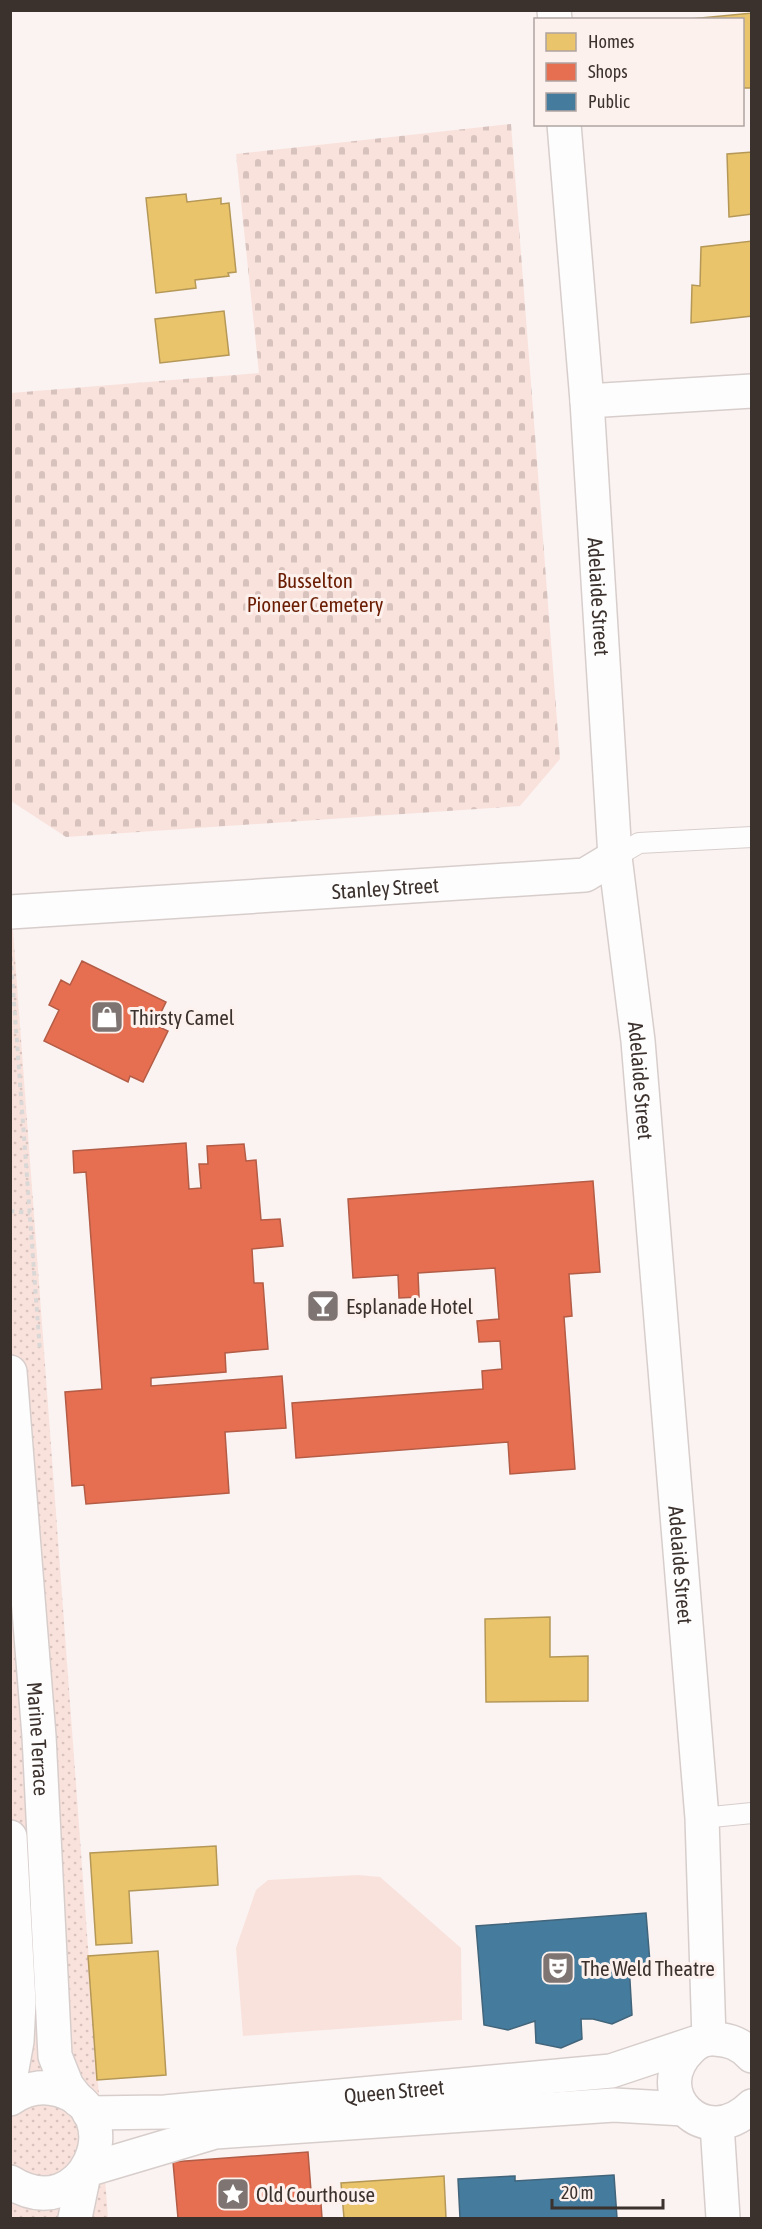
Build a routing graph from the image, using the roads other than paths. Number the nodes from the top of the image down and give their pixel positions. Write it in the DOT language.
graph roads {
  1 [pos="564,126"];
  2 [pos="752,391"];
  3 [pos="587,401"];
  4 [pos="752,837"];
  5 [pos="615,857"];
  6 [pos="10,912"];
  7 [pos="10,1372"];
  8 [pos="752,1814"];
  9 [pos="702,1818"];
  10 [pos="10,1837"];
  11 [pos="702,2041"];
  12 [pos="750,2053"];
  13 [pos="10,2080"];
  14 [pos="10,2099"];
  15 [pos="83,2106"];
  16 [pos="752,2106"];
  17 [pos="684,2109"];
  18 [pos="717,2124"];
  19 [pos="86,2172"];
  20 [pos="11,2183"];
  21 [pos="27,2218"];
  22 [pos="75,2218"];
  23 [pos="723,2218"];
  1 -- 3 [label="street, Adelaide Street"];
  2 -- 3 [label="street"];
  3 -- 5 [label="street, Adelaide Street"];
  4 -- 5 [label="lane, Stanley Street"];
  5 -- 6 [label="street, Stanley Street"];
  5 -- 9 [label="street, Adelaide Street"];
  7 -- 15 [label="street, Marine Terrace"];
  8 -- 9 [label="lane"];
  9 -- 11 [label="street, Adelaide Street"];
  10 -- 13 [label="street"];
  11 -- 12 [label="street"];
  11 -- 15 [label="street, Queen Street"];
  11 -- 17 [label="street"];
  14 -- 15 [label="street"];
  15 -- 19 [label="street, Marine Terrace"];
  16 -- 18 [label="street"];
  17 -- 18 [label="street"];
  17 -- 19 [label="street, Queen Street"];
  18 -- 23 [label="street"];
  19 -- 20 [label="street, Queen Street"];
  19 -- 22 [label="street"];
  20 -- 21 [label="street"];
}
